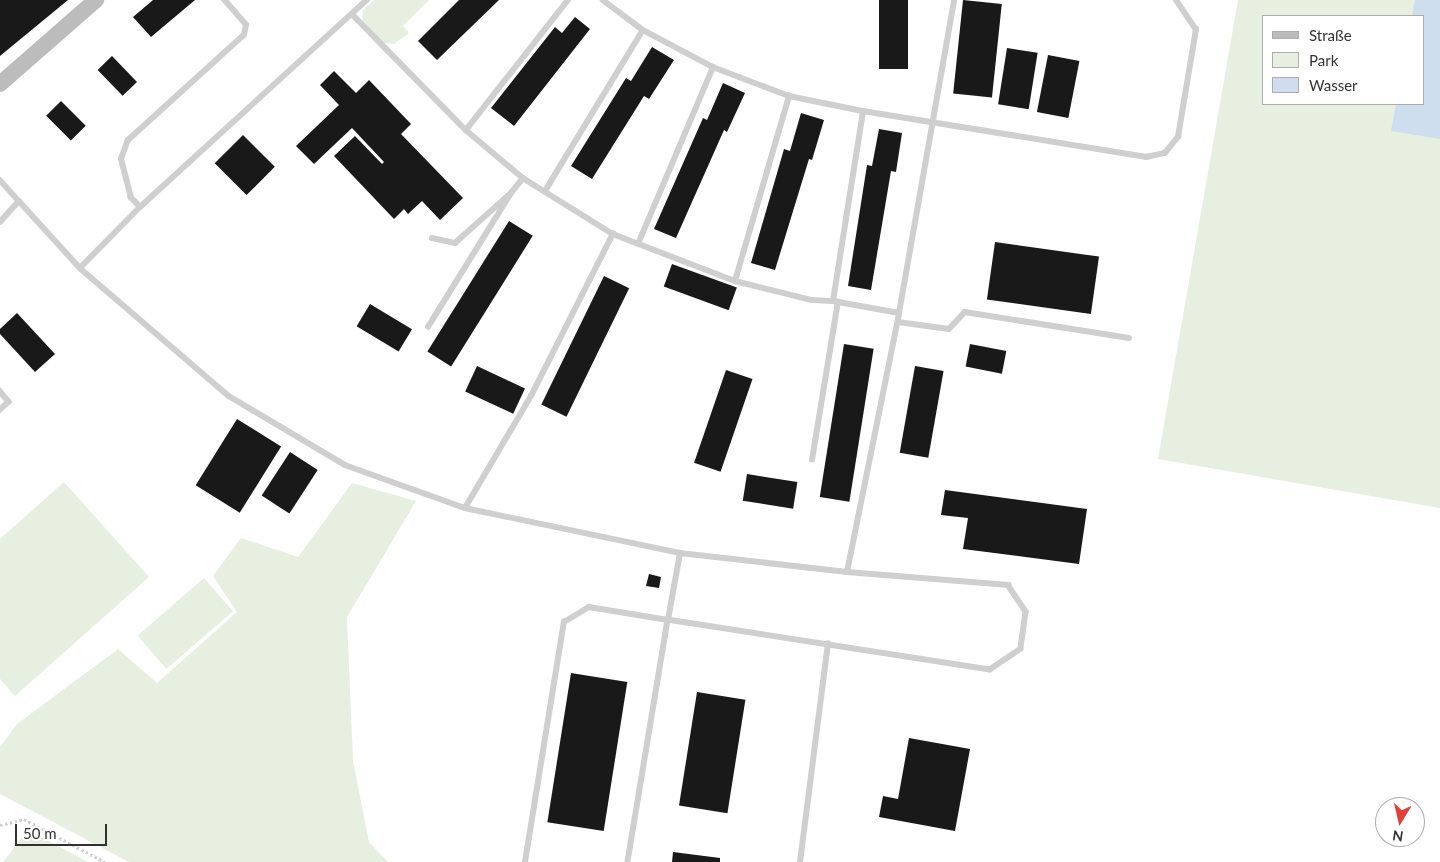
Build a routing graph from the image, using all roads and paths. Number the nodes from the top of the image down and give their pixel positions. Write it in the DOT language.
graph roads {
  1 [pos="96,0"];
  2 [pos="224,0"];
  3 [pos="367,0"];
  4 [pos="568,0"];
  5 [pos="603,0"];
  6 [pos="954,0"];
  7 [pos="1176,0"];
  8 [pos="352,14"];
  9 [pos="643,30"];
  10 [pos="712,67"];
  11 [pos="0,84"];
  12 [pos="789,96"];
  13 [pos="863,112"];
  14 [pos="933,123"];
  15 [pos="466,130"];
  16 [pos="523,178"];
  17 [pos="0,180"];
  18 [pos="545,191"];
  19 [pos="512,193"];
  20 [pos="20,201"];
  21 [pos="140,207"];
  22 [pos="0,222"];
  23 [pos="613,234"];
  24 [pos="432,238"];
  25 [pos="638,244"];
  26 [pos="80,268"];
  27 [pos="735,281"];
  28 [pos="836,301"];
  29 [pos="899,313"];
  30 [pos="898,322"];
  31 [pos="428,327"];
  32 [pos="1129,338"];
  33 [pos="0,391"];
  34 [pos="0,410"];
  35 [pos="812,460"];
  36 [pos="465,508"];
  37 [pos="680,553"];
  38 [pos="847,572"];
  39 [pos="668,620"];
  40 [pos="828,644"];
  41 [pos="0,825"];
  42 [pos="105,862"];
  43 [pos="525,862"];
  44 [pos="628,862"];
  45 [pos="800,862"];
  1 -- 11 [label="street"];
  2 -- 21 [label="lane"];
  3 -- 8 [label="lane"];
  4 -- 15 [label="lane"];
  5 -- 9 [label="lane"];
  6 -- 14 [label="lane"];
  7 -- 14 [label="lane"];
  8 -- 15 [label="lane"];
  8 -- 21 [label="lane"];
  9 -- 10 [label="lane"];
  9 -- 18 [label="lane"];
  10 -- 12 [label="lane"];
  10 -- 25 [label="lane"];
  12 -- 13 [label="lane"];
  12 -- 27 [label="lane"];
  13 -- 14 [label="lane"];
  13 -- 28 [label="lane"];
  14 -- 29 [label="lane"];
  15 -- 16 [label="lane"];
  16 -- 18 [label="lane"];
  16 -- 19 [label="lane"];
  17 -- 20 [label="lane"];
  18 -- 23 [label="lane"];
  19 -- 24 [label="lane"];
  19 -- 31 [label="lane"];
  20 -- 22 [label="lane"];
  20 -- 26 [label="lane"];
  21 -- 26 [label="lane"];
  23 -- 25 [label="lane"];
  23 -- 36 [label="lane"];
  25 -- 27 [label="lane"];
  26 -- 36 [label="lane"];
  27 -- 28 [label="lane"];
  28 -- 29 [label="lane"];
  28 -- 35 [label="lane"];
  29 -- 30 [label="lane"];
  30 -- 32 [label="lane"];
  30 -- 38 [label="lane"];
  33 -- 34 [label="lane"];
  36 -- 37 [label="lane"];
  37 -- 38 [label="lane"];
  37 -- 39 [label="lane"];
  38 -- 40 [label="lane"];
  39 -- 40 [label="lane"];
  39 -- 43 [label="lane"];
  39 -- 44 [label="lane"];
  40 -- 45 [label="lane"];
  41 -- 42 [label="path"];
}
